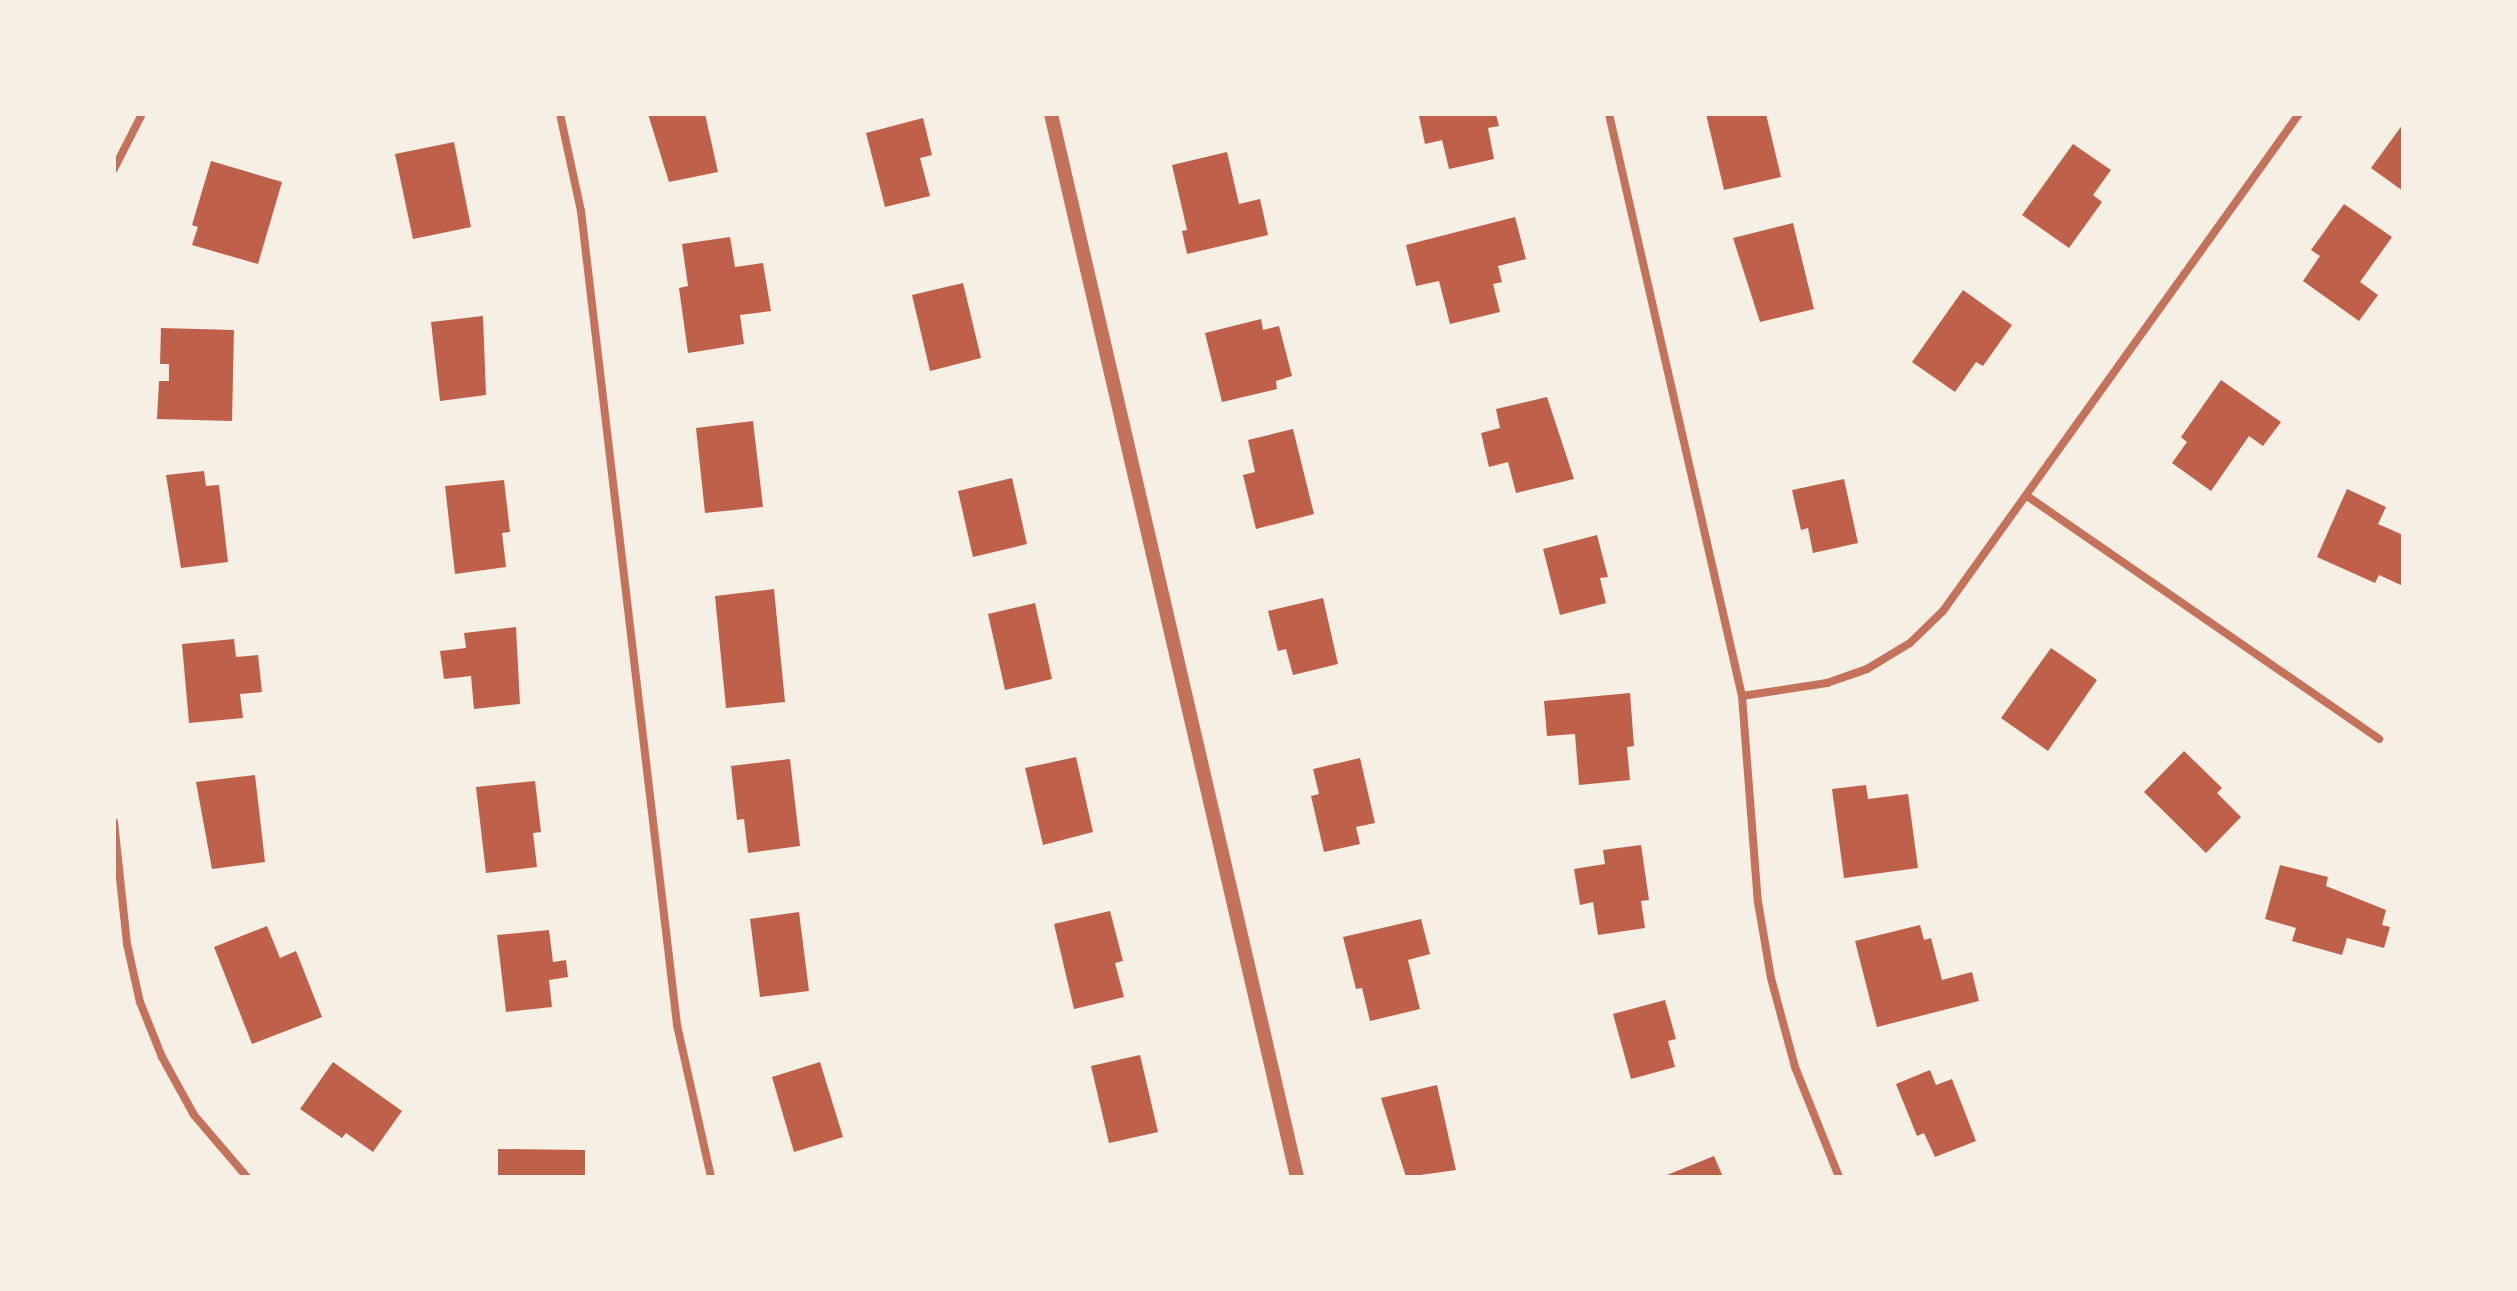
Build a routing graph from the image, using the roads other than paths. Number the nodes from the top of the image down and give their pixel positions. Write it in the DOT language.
graph roads {
  1 [pos="142,114"];
  2 [pos="560,114"];
  3 [pos="1051,114"];
  4 [pos="1609,114"];
  5 [pos="2299,114"];
  6 [pos="114,169"];
  7 [pos="2027,496"];
  8 [pos="1742,696"];
  9 [pos="2379,739"];
  10 [pos="114,822"];
  11 [pos="247,1177"];
  12 [pos="711,1177"];
  13 [pos="1297,1177"];
  14 [pos="1839,1177"];
  1 -- 6 [label="street"];
  2 -- 12 [label="street"];
  3 -- 13 [label="street"];
  4 -- 8 [label="street"];
  5 -- 7 [label="street"];
  7 -- 8 [label="street"];
  7 -- 9 [label="street"];
  8 -- 14 [label="street"];
  10 -- 11 [label="street"];
}
